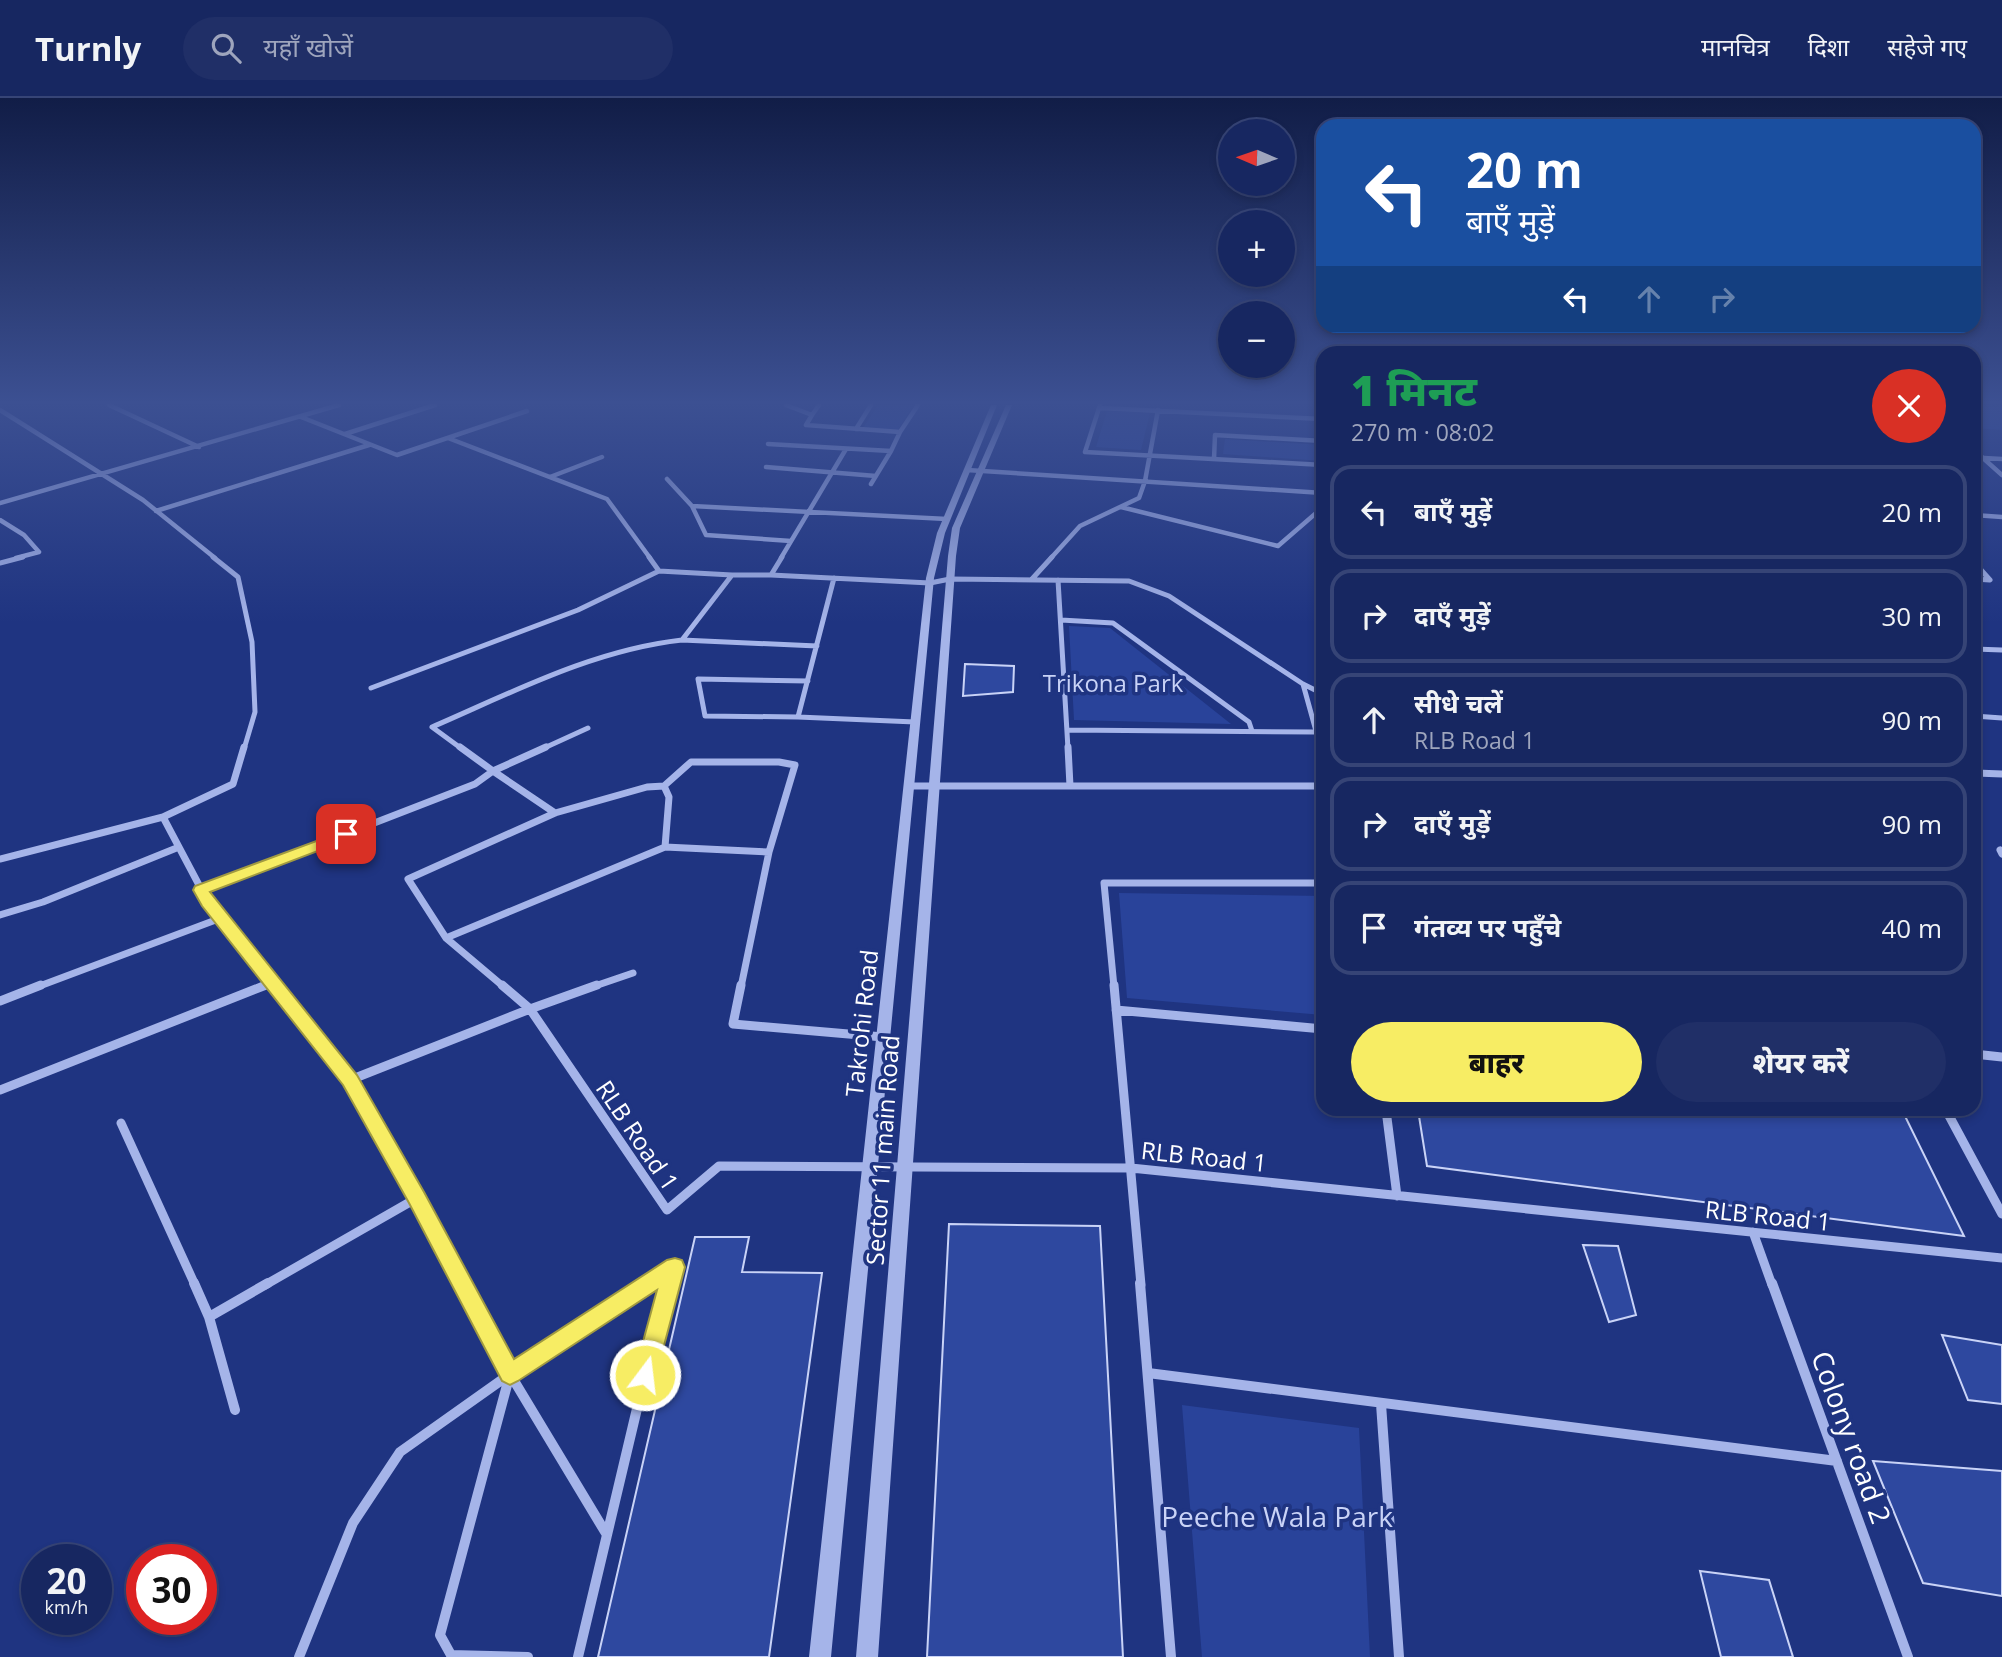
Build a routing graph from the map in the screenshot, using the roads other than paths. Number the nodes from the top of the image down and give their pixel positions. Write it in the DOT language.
graph roads {
  1 [pos="91,478"];
  2 [pos="109,478"];
  3 [pos="262,478"];
  4 [pos="552,478"];
  5 [pos="828,478"];
  6 [pos="875,478"];
  7 [pos="970,478"];
  8 [pos="972,478"];
  9 [pos="1089,478"];
  10 [pos="1146,478"];
  11 [pos="667,479"];
  12 [pos="1145,481"];
  13 [pos="871,484"];
  14 [pos="1316,493"];
  15 [pos="0,503"];
  16 [pos="692,506"];
  17 [pos="1121,507"];
  18 [pos="156,511"];
  19 [pos="809,512"];
  20 [pos="1316,513"];
  21 [pos="1981,515"];
  22 [pos="2002,516"];
  23 [pos="947,519"];
  24 [pos="0,520"];
  25 [pos="791,541"];
  26 [pos="0,564"];
  27 [pos="1981,570"];
  28 [pos="659,571"];
  29 [pos="732,575"];
  30 [pos="771,575"];
  31 [pos="834,578"];
  32 [pos="950,579"];
  33 [pos="1032,579"];
  34 [pos="1981,579"];
  35 [pos="1058,580"];
  36 [pos="930,583"];
  37 [pos="1060,620"];
  38 [pos="682,640"];
  39 [pos="817,646"];
  40 [pos="1981,649"];
  41 [pos="2002,650"];
  42 [pos="807,681"];
  43 [pos="1303,684"];
  44 [pos="371,688"];
  45 [pos="1316,690"];
  46 [pos="1981,716"];
  47 [pos="798,717"];
  48 [pos="2002,718"];
  49 [pos="915,722"];
  50 [pos="588,728"];
  51 [pos="1067,730"];
  52 [pos="1252,731"];
  53 [pos="1316,732"];
  54 [pos="493,771"];
  55 [pos="1981,773"];
  56 [pos="2002,774"];
  57 [pos="664,786"];
  58 [pos="908,786"];
  59 [pos="933,786"];
  60 [pos="1070,786"];
  61 [pos="1316,786"];
  62 [pos="555,813"];
  63 [pos="163,817"];
  64 [pos="179,848"];
  65 [pos="664,848"];
  66 [pos="769,852"];
  67 [pos="0,859"];
  68 [pos="1316,883"];
  69 [pos="201,890"];
  70 [pos="0,915"];
  71 [pos="221,918"];
  72 [pos="446,938"];
  73 [pos="633,973"];
  74 [pos="272,983"];
  75 [pos="0,1001"];
  76 [pos="530,1009"];
  77 [pos="1116,1010"];
  78 [pos="1316,1028"];
  79 [pos="883,1037"];
  80 [pos="1981,1055"];
  81 [pos="2002,1057"];
  82 [pos="350,1080"];
  83 [pos="0,1090"];
  84 [pos="1387,1116"];
  85 [pos="1949,1116"];
  86 [pos="121,1124"];
  87 [pos="870,1167"];
  88 [pos="903,1168"];
  89 [pos="1131,1168"];
  90 [pos="1397,1196"];
  91 [pos="417,1198"];
  92 [pos="2002,1214"];
  93 [pos="1753,1233"];
  94 [pos="2002,1258"];
  95 [pos="209,1317"];
  96 [pos="1148,1373"];
  97 [pos="510,1374"];
  98 [pos="1381,1404"];
  99 [pos="235,1410"];
  100 [pos="1836,1461"];
  101 [pos="607,1536"];
  102 [pos="299,1657"];
  103 [pos="528,1657"];
  104 [pos="578,1657"];
  105 [pos="820,1657"];
  106 [pos="867,1657"];
  107 [pos="1171,1657"];
  108 [pos="1399,1657"];
  109 [pos="1908,1657"];
  1 -- 15 [label="street"];
  2 -- 18 [label="street"];
  3 -- 18 [label="street"];
  4 -- 28 [label="street"];
  5 -- 19 [label="street"];
  6 -- 13 [label="street"];
  7 -- 23 [label="street, Takrohi Road"];
  8 -- 32 [label="street, Sector 11 main Road"];
  9 -- 12 [label="street"];
  10 -- 12 [label="street"];
  11 -- 16 [label="street"];
  12 -- 14 [label="street"];
  12 -- 17 [label="street"];
  16 -- 19 [label="street"];
  16 -- 25 [label="street"];
  17 -- 20 [label="street"];
  17 -- 33 [label="street"];
  18 -- 63 [label="street"];
  19 -- 23 [label="street"];
  19 -- 25 [label="street"];
  21 -- 22 [label="street"];
  23 -- 36 [label="street, Takrohi Road"];
  24 -- 26 [label="street"];
  25 -- 30 [label="street"];
  27 -- 34 [label="street"];
  28 -- 29 [label="street"];
  28 -- 44 [label="street"];
  29 -- 30 [label="street"];
  29 -- 38 [label="street"];
  30 -- 31 [label="street"];
  31 -- 36 [label="street"];
  31 -- 39 [label="street"];
  32 -- 33 [label="street"];
  32 -- 36 [label="street"];
  32 -- 59 [label="street, Sector 11 main Road"];
  33 -- 35 [label="street"];
  35 -- 37 [label="street"];
  35 -- 43 [label="street"];
  36 -- 49 [label="street, Takrohi Road"];
  37 -- 51 [label="street"];
  37 -- 52 [label="street"];
  38 -- 39 [label="street"];
  38 -- 54 [label="street"];
  39 -- 42 [label="street"];
  40 -- 41 [label="street"];
  42 -- 47 [label="street"];
  42 -- 47 [label="street"];
  43 -- 45 [label="street"];
  43 -- 53 [label="street"];
  46 -- 48 [label="street"];
  47 -- 49 [label="street"];
  49 -- 58 [label="street, Takrohi Road"];
  50 -- 54 [label="street"];
  51 -- 52 [label="street"];
  51 -- 60 [label="street"];
  52 -- 53 [label="street"];
  54 -- 62 [label="street"];
  54 -- 69 [label="street"];
  55 -- 56 [label="street"];
  57 -- 62 [label="street"];
  57 -- 65 [label="street"];
  57 -- 66 [label="street"];
  58 -- 59 [label="street"];
  58 -- 79 [label="street, Takrohi Road"];
  59 -- 60 [label="street"];
  59 -- 88 [label="street, Sector 11 main Road"];
  60 -- 61 [label="street"];
  62 -- 72 [label="street"];
  63 -- 64 [label="street"];
  63 -- 67 [label="street"];
  64 -- 69 [label="street"];
  64 -- 70 [label="street"];
  65 -- 66 [label="street"];
  65 -- 72 [label="street"];
  66 -- 79 [label="street"];
  68 -- 77 [label="street"];
  69 -- 71 [label="street"];
  71 -- 74 [label="street"];
  71 -- 75 [label="street"];
  72 -- 76 [label="street"];
  73 -- 76 [label="street"];
  74 -- 82 [label="street"];
  74 -- 83 [label="street"];
  76 -- 82 [label="street"];
  76 -- 87 [label="street, RLB Road 1"];
  77 -- 78 [label="street"];
  77 -- 89 [label="street"];
  79 -- 87 [label="street, Takrohi Road"];
  80 -- 81 [label="street"];
  82 -- 91 [label="street"];
  84 -- 90 [label="street"];
  85 -- 92 [label="street"];
  86 -- 95 [label="street"];
  87 -- 88 [label="street, RLB Road 1"];
  87 -- 105 [label="street, Takrohi Road"];
  88 -- 89 [label="street, RLB Road 1"];
  88 -- 106 [label="street, Sector 11 main Road"];
  89 -- 90 [label="street, RLB Road 1"];
  89 -- 96 [label="street"];
  90 -- 93 [label="street, RLB Road 1"];
  91 -- 95 [label="street"];
  91 -- 97 [label="street"];
  93 -- 94 [label="street, RLB Road 1"];
  93 -- 100 [label="street, Colony road 2"];
  95 -- 99 [label="street"];
  96 -- 98 [label="street"];
  96 -- 107 [label="street"];
  97 -- 101 [label="street"];
  97 -- 101 [label="street"];
  97 -- 102 [label="street"];
  97 -- 103 [label="street"];
  98 -- 100 [label="street"];
  98 -- 108 [label="street"];
  100 -- 109 [label="street, Colony road 2"];
  101 -- 104 [label="street"];
}
